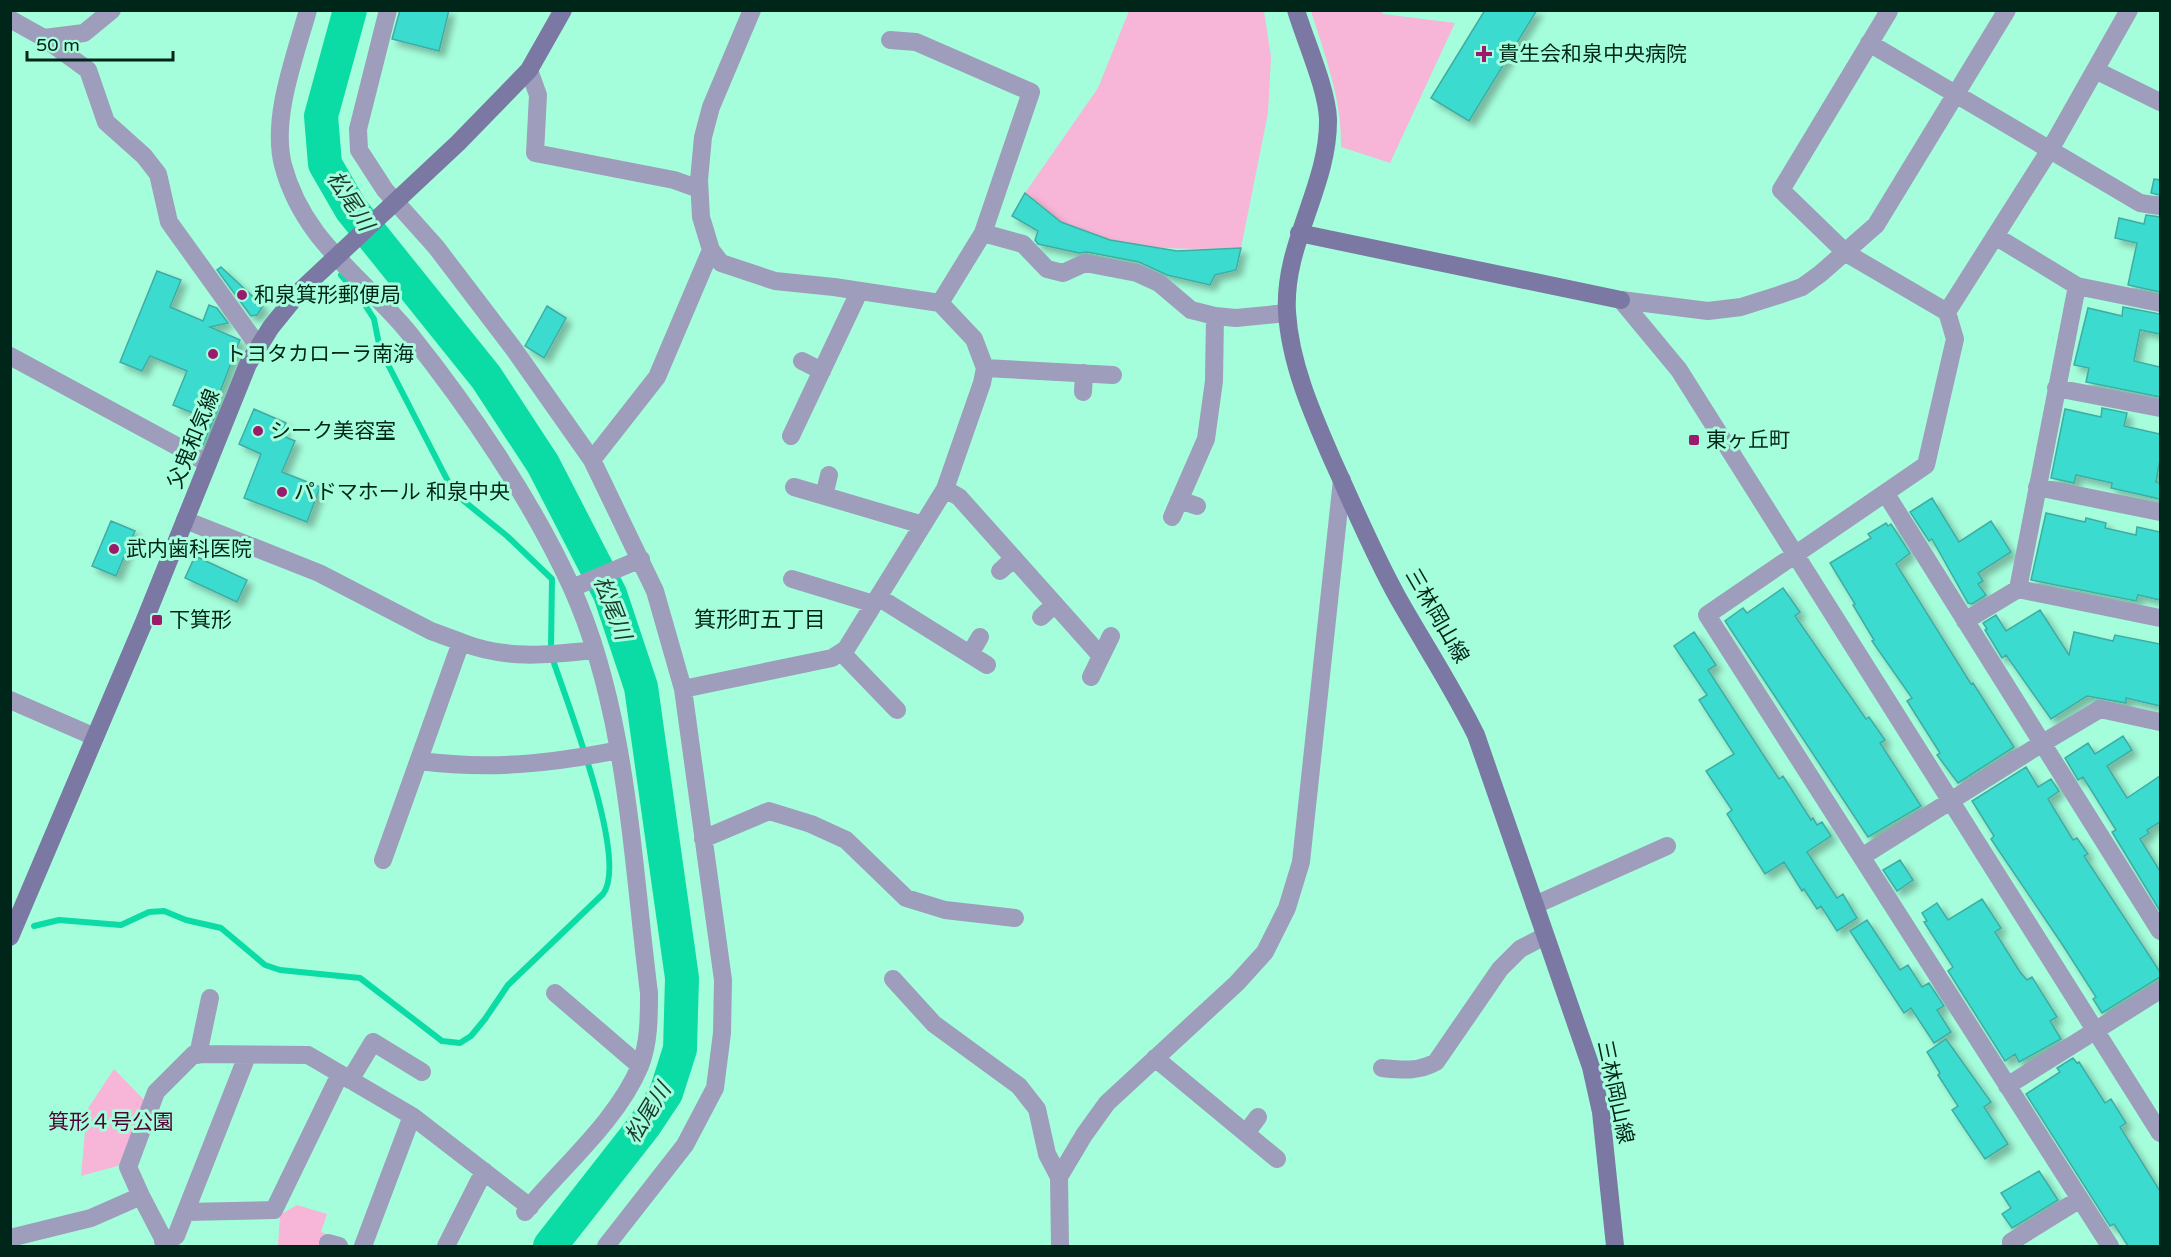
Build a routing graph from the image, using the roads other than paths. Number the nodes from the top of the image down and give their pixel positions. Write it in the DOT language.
graph roads {
  1 [pos="112,10"];
  2 [pos="308,10"];
  3 [pos="388,10"];
  4 [pos="563,10"];
  5 [pos="752,10"];
  6 [pos="1296,10"];
  7 [pos="2007,10"];
  8 [pos="2129,10"];
  9 [pos="1889,11"];
  10 [pos="10,19"];
  11 [pos="45,38"];
  12 [pos="890,40"];
  13 [pos="1869,43"];
  14 [pos="529,70"];
  15 [pos="2096,70"];
  16 [pos="1955,95"];
  17 [pos="2160,102"];
  18 [pos="2051,148"];
  19 [pos="699,189"];
  20 [pos="392,204"];
  21 [pos="2160,206"];
  22 [pos="1299,232"];
  23 [pos="983,233"];
  24 [pos="1995,236"];
  25 [pos="711,250"];
  26 [pos="339,253"];
  27 [pos="1846,253"];
  28 [pos="2077,286"];
  29 [pos="859,292"];
  30 [pos="1621,300"];
  31 [pos="940,303"];
  32 [pos="2160,303"];
  33 [pos="1947,312"];
  34 [pos="1287,313"];
  35 [pos="1215,316"];
  36 [pos="259,347"];
  37 [pos="10,356"];
  38 [pos="802,361"];
  39 [pos="985,368"];
  40 [pos="822,371"];
  41 [pos="1084,373"];
  42 [pos="1113,375"];
  43 [pos="2056,388"];
  44 [pos="1083,392"];
  45 [pos="2160,408"];
  46 [pos="791,436"];
  47 [pos="592,460"];
  48 [pos="208,463"];
  49 [pos="829,475"];
  50 [pos="1342,480"];
  51 [pos="794,487"];
  52 [pos="2037,487"];
  53 [pos="945,489"];
  54 [pos="1886,494"];
  55 [pos="824,496"];
  56 [pos="1179,500"];
  57 [pos="1197,506"];
  58 [pos="2160,512"];
  59 [pos="1172,517"];
  60 [pos="185,520"];
  61 [pos="923,525"];
  62 [pos="1794,555"];
  63 [pos="1014,558"];
  64 [pos="638,560"];
  65 [pos="1000,571"];
  66 [pos="792,579"];
  67 [pos="574,587"];
  68 [pos="2018,589"];
  69 [pos="876,601"];
  70 [pos="1055,604"];
  71 [pos="1041,617"];
  72 [pos="2160,618"];
  73 [pos="1965,621"];
  74 [pos="1111,636"];
  75 [pos="980,638"];
  76 [pos="461,642"];
  77 [pos="595,650"];
  78 [pos="842,653"];
  79 [pos="970,654"];
  80 [pos="1101,656"];
  81 [pos="987,665"];
  82 [pos="1091,676"];
  83 [pos="683,689"];
  84 [pos="10,700"];
  85 [pos="897,710"];
  86 [pos="2160,722"];
  87 [pos="95,737"];
  88 [pos="2040,744"];
  89 [pos="619,750"];
  90 [pos="420,761"];
  91 [pos="1951,801"];
  92 [pos="703,839"];
  93 [pos="1667,846"];
  94 [pos="1863,856"];
  95 [pos="382,860"];
  96 [pos="1535,905"];
  97 [pos="1014,918"];
  98 [pos="2160,932"];
  99 [pos="1545,936"];
  100 [pos="10,937"];
  101 [pos="893,979"];
  102 [pos="2160,990"];
  103 [pos="555,993"];
  104 [pos="210,998"];
  105 [pos="2096,1031"];
  106 [pos="198,1055"];
  107 [pos="247,1056"];
  108 [pos="1155,1058"];
  109 [pos="640,1066"];
  110 [pos="1382,1068"];
  111 [pos="422,1072"];
  112 [pos="345,1077"];
  113 [pos="2007,1086"];
  114 [pos="412,1116"];
  115 [pos="1258,1118"];
  116 [pos="1246,1133"];
  117 [pos="2160,1133"];
  118 [pos="1277,1159"];
  119 [pos="484,1171"];
  120 [pos="1059,1178"];
  121 [pos="141,1196"];
  122 [pos="2080,1199"];
  123 [pos="186,1212"];
  124 [pos="10,1238"];
  125 [pos="165,1244"];
  126 [pos="363,1246"];
  127 [pos="446,1246"];
  128 [pos="606,1246"];
  129 [pos="1060,1246"];
  130 [pos="1615,1246"];
  131 [pos="2011,1246"];
  132 [pos="2110,1246"];
  1 -- 11 [label="street"];
  2 -- 26 [label="street"];
  3 -- 20 [label="street"];
  4 -- 14 [label="main road, 父鬼和気線"];
  5 -- 19 [label="street"];
  6 -- 22 [label="main road, 三林岡山線"];
  7 -- 16 [label="street"];
  8 -- 15 [label="street"];
  9 -- 13 [label="street"];
  10 -- 11 [label="street"];
  11 -- 36 [label="street"];
  12 -- 23 [label="street"];
  13 -- 16 [label="street"];
  13 -- 27 [label="street"];
  14 -- 19 [label="street"];
  14 -- 20 [label="main road, 父鬼和気線"];
  15 -- 17 [label="street"];
  15 -- 18 [label="street"];
  16 -- 18 [label="street"];
  16 -- 27 [label="street"];
  18 -- 21 [label="street"];
  18 -- 24 [label="street"];
  19 -- 25 [label="street"];
  20 -- 26 [label="main road, 父鬼和気線"];
  20 -- 47 [label="street"];
  22 -- 30 [label="main road"];
  22 -- 34 [label="main road, 三林岡山線"];
  23 -- 31 [label="street"];
  23 -- 35 [label="street"];
  24 -- 28 [label="street"];
  24 -- 33 [label="street"];
  25 -- 29 [label="street"];
  25 -- 47 [label="street"];
  26 -- 36 [label="main road, 父鬼和気線"];
  26 -- 67 [label="street"];
  27 -- 30 [label="street"];
  27 -- 33 [label="street"];
  28 -- 32 [label="street"];
  28 -- 43 [label="street"];
  29 -- 31 [label="street"];
  29 -- 40 [label="street"];
  30 -- 62 [label="street"];
  31 -- 39 [label="street"];
  33 -- 54 [label="street"];
  34 -- 35 [label="street"];
  34 -- 50 [label="main road, 三林岡山線"];
  35 -- 56 [label="street"];
  36 -- 48 [label="main road, 父鬼和気線"];
  37 -- 48 [label="street"];
  38 -- 40 [label="street"];
  39 -- 41 [label="street"];
  39 -- 53 [label="street"];
  40 -- 46 [label="street"];
  41 -- 42 [label="street"];
  41 -- 44 [label="street"];
  43 -- 45 [label="street"];
  43 -- 52 [label="street"];
  47 -- 64 [label="street"];
  48 -- 60 [label="main road, 父鬼和気線"];
  49 -- 55 [label="street"];
  50 -- 96 [label="main road, 三林岡山線"];
  50 -- 108 [label="street"];
  51 -- 55 [label="street"];
  52 -- 58 [label="street"];
  52 -- 68 [label="street"];
  53 -- 61 [label="street"];
  53 -- 63 [label="street"];
  54 -- 62 [label="street"];
  54 -- 73 [label="street"];
  55 -- 61 [label="street"];
  56 -- 57 [label="street"];
  56 -- 59 [label="street"];
  60 -- 76 [label="street"];
  60 -- 87 [label="main road, 父鬼和気線"];
  61 -- 69 [label="street"];
  62 -- 91 [label="street"];
  62 -- 94 [label="street"];
  63 -- 65 [label="street"];
  63 -- 70 [label="street"];
  64 -- 67 [label="street"];
  64 -- 83 [label="street"];
  66 -- 69 [label="street"];
  67 -- 77 [label="street"];
  68 -- 72 [label="street"];
  68 -- 73 [label="street"];
  69 -- 78 [label="street"];
  69 -- 79 [label="street"];
  70 -- 71 [label="street"];
  70 -- 80 [label="street"];
  73 -- 88 [label="street"];
  74 -- 80 [label="street"];
  75 -- 79 [label="street"];
  76 -- 77 [label="street"];
  76 -- 90 [label="street"];
  77 -- 89 [label="street"];
  78 -- 83 [label="street"];
  78 -- 85 [label="street"];
  79 -- 81 [label="street"];
  80 -- 82 [label="street"];
  83 -- 92 [label="street"];
  84 -- 87 [label="street"];
  86 -- 88 [label="street"];
  87 -- 100 [label="main road, 父鬼和気線"];
  88 -- 91 [label="street"];
  88 -- 98 [label="street"];
  89 -- 90 [label="street"];
  89 -- 109 [label="street"];
  90 -- 95 [label="street"];
  91 -- 94 [label="street"];
  91 -- 105 [label="street"];
  92 -- 97 [label="street"];
  92 -- 128 [label="street"];
  93 -- 96 [label="street"];
  94 -- 113 [label="street"];
  96 -- 99 [label="main road, 三林岡山線"];
  99 -- 110 [label="street"];
  99 -- 130 [label="main road, 三林岡山線"];
  101 -- 120 [label="street"];
  102 -- 105 [label="street"];
  103 -- 109 [label="street"];
  104 -- 106 [label="street"];
  105 -- 113 [label="street"];
  105 -- 117 [label="street"];
  106 -- 107 [label="street"];
  106 -- 121 [label="street"];
  107 -- 112 [label="street"];
  107 -- 123 [label="street"];
  108 -- 116 [label="street"];
  108 -- 120 [label="street"];
  109 -- 119 [label="street"];
  111 -- 112 [label="street"];
  112 -- 114 [label="street"];
  112 -- 123 [label="street"];
  113 -- 122 [label="street"];
  114 -- 119 [label="street"];
  114 -- 126 [label="street"];
  115 -- 116 [label="street"];
  116 -- 118 [label="street"];
  119 -- 127 [label="street"];
  120 -- 129 [label="street"];
  121 -- 124 [label="street"];
  121 -- 125 [label="street"];
  122 -- 131 [label="street"];
  122 -- 132 [label="street"];
  123 -- 125 [label="street"];
}
